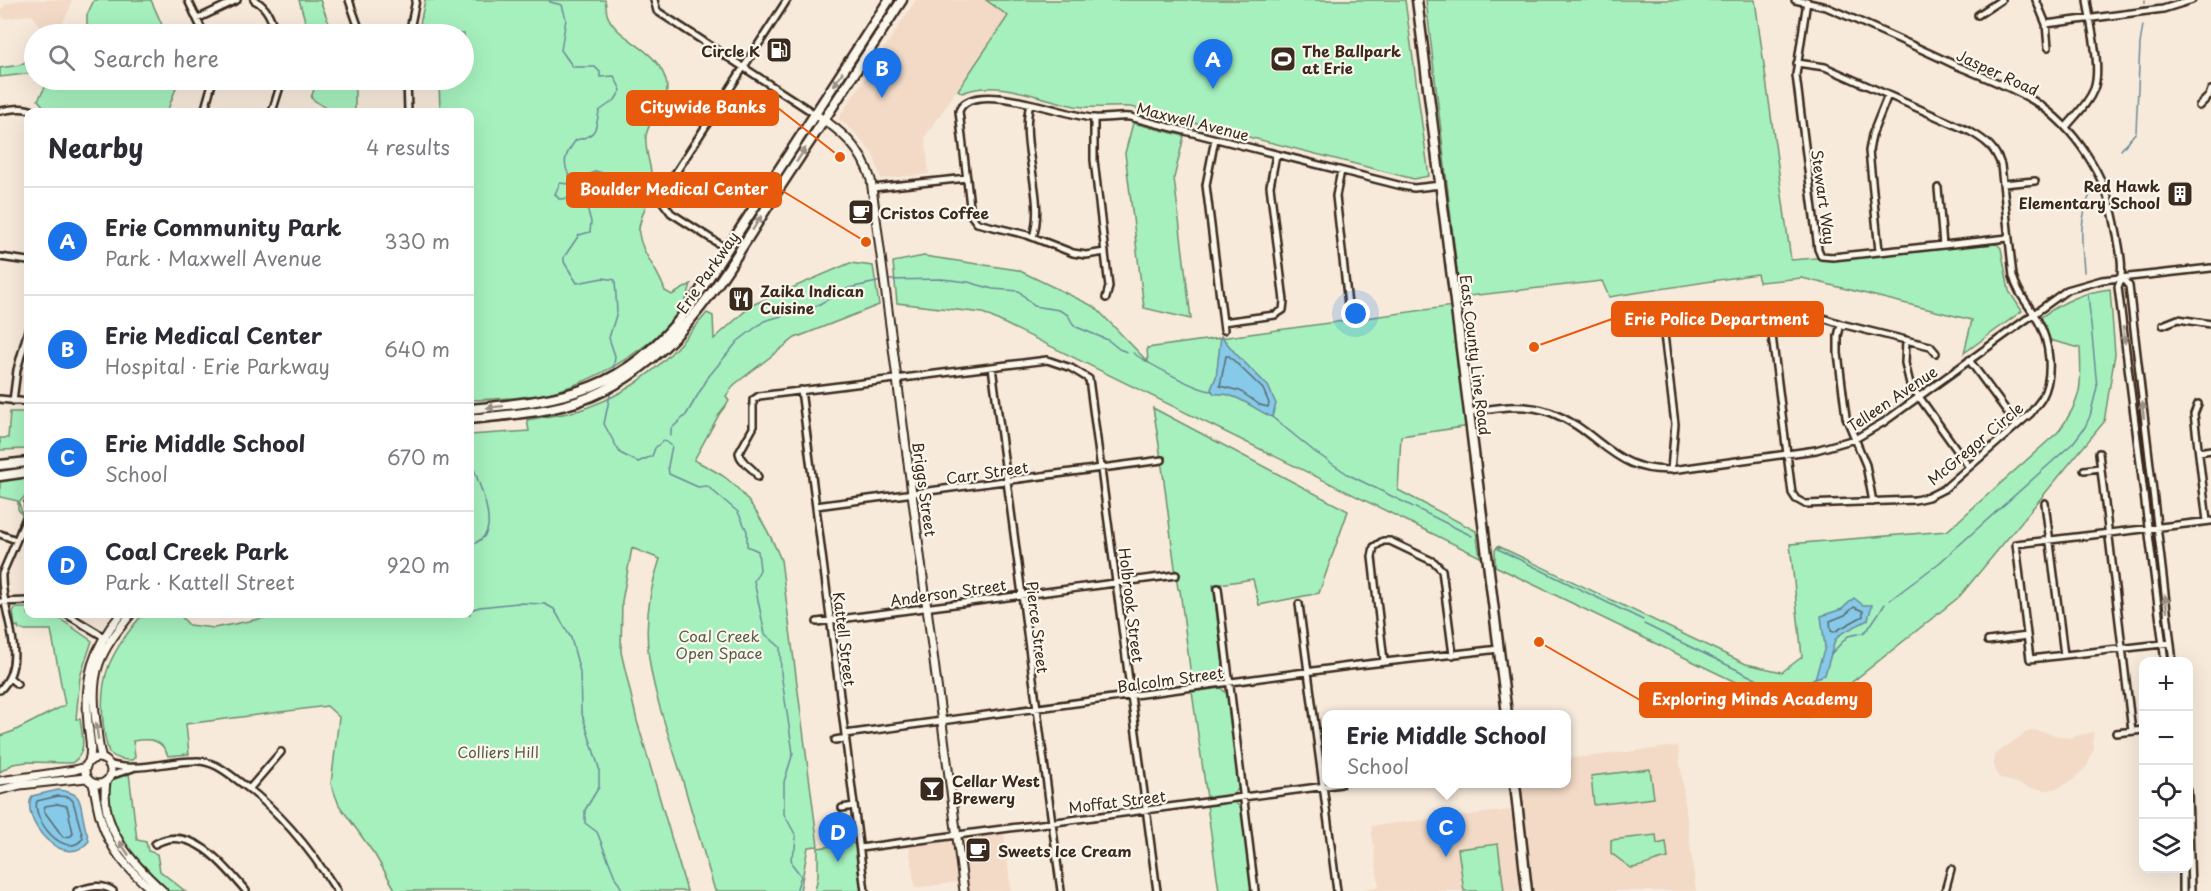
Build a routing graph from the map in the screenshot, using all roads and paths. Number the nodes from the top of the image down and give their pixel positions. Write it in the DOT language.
graph roads {
  1 [pos="188,0"];
  2 [pos="237,0"];
  3 [pos="254,0"];
  4 [pos="349,0"];
  5 [pos="416,0"];
  6 [pos="787,0"];
  7 [pos="889,0"];
  8 [pos="902,0"];
  9 [pos="1418,0"];
  10 [pos="1795,0"];
  11 [pos="2001,0"];
  12 [pos="2036,0"];
  13 [pos="2087,0"];
  14 [pos="2192,0"];
  15 [pos="1807,1"];
  16 [pos="654,2"];
  17 [pos="1978,15"];
  18 [pos="2090,18"];
  19 [pos="197,19"];
  20 [pos="199,24"];
  21 [pos="272,24"];
  22 [pos="357,24"];
  23 [pos="411,24"];
  24 [pos="2046,24"];
  25 [pos="2048,47"];
  26 [pos="1797,63"];
  27 [pos="744,68"];
  28 [pos="210,90"];
  29 [pos="279,90"];
  30 [pos="407,90"];
  31 [pos="2211,90"];
  32 [pos="1888,95"];
  33 [pos="1030,104"];
  34 [pos="2199,106"];
  35 [pos="24,108"];
  36 [pos="205,108"];
  37 [pos="273,108"];
  38 [pos="408,108"];
  39 [pos="0,111"];
  40 [pos="815,114"];
  41 [pos="1094,118"];
  42 [pos="824,120"];
  43 [pos="2066,127"];
  44 [pos="1215,139"];
  45 [pos="1276,154"];
  46 [pos="1341,171"];
  47 [pos="967,178"];
  48 [pos="2035,181"];
  49 [pos="2003,184"];
  50 [pos="1441,185"];
  51 [pos="873,188"];
  52 [pos="1938,188"];
  53 [pos="1033,237"];
  54 [pos="2008,238"];
  55 [pos="1943,245"];
  56 [pos="727,249"];
  57 [pos="1879,251"];
  58 [pos="1105,252"];
  59 [pos="0,257"];
  60 [pos="24,260"];
  61 [pos="2211,268"];
  62 [pos="2122,278"];
  63 [pos="1106,298"];
  64 [pos="1769,312"];
  65 [pos="2033,313"];
  66 [pos="1349,314"];
  67 [pos="1223,322"];
  68 [pos="1841,324"];
  69 [pos="2211,324"];
  70 [pos="2163,325"];
  71 [pos="1224,330"];
  72 [pos="1906,340"];
  73 [pos="24,345"];
  74 [pos="1936,353"];
  75 [pos="1969,360"];
  76 [pos="640,364"];
  77 [pos="992,367"];
  78 [pos="897,379"];
  79 [pos="801,390"];
  80 [pos="581,395"];
  81 [pos="1918,396"];
  82 [pos="0,399"];
  83 [pos="13,401"];
  84 [pos="24,402"];
  85 [pos="2198,404"];
  86 [pos="474,409"];
  87 [pos="1469,412"];
  88 [pos="474,418"];
  89 [pos="2017,425"];
  90 [pos="1855,439"];
  91 [pos="2211,450"];
  92 [pos="2199,452"];
  93 [pos="2098,453"];
  94 [pos="1787,454"];
  95 [pos="1162,460"];
  96 [pos="24,462"];
  97 [pos="0,465"];
  98 [pos="1969,467"];
  99 [pos="1102,468"];
  100 [pos="2100,468"];
  101 [pos="1671,470"];
  102 [pos="2084,470"];
  103 [pos="24,473"];
  104 [pos="0,476"];
  105 [pos="758,477"];
  106 [pos="1007,481"];
  107 [pos="912,494"];
  108 [pos="1873,501"];
  109 [pos="2045,503"];
  110 [pos="816,506"];
  111 [pos="2209,521"];
  112 [pos="24,523"];
  113 [pos="2156,526"];
  114 [pos="2149,527"];
  115 [pos="2107,532"];
  116 [pos="0,534"];
  117 [pos="2049,539"];
  118 [pos="16,540"];
  119 [pos="1176,575"];
  120 [pos="1117,583"];
  121 [pos="1218,588"];
  122 [pos="1022,595"];
  123 [pos="24,601"];
  124 [pos="2,602"];
  125 [pos="1299,604"];
  126 [pos="927,608"];
  127 [pos="73,618"];
  128 [pos="119,618"];
  129 [pos="127,618"];
  130 [pos="831,620"];
  131 [pos="817,622"];
  132 [pos="2027,636"];
  133 [pos="107,638"];
  134 [pos="1988,641"];
  135 [pos="2171,643"];
  136 [pos="2163,644"];
  137 [pos="1499,649"];
  138 [pos="2121,649"];
  139 [pos="1453,655"];
  140 [pos="2064,655"];
  141 [pos="2164,657"];
  142 [pos="2173,657"];
  143 [pos="1384,662"];
  144 [pos="1308,671"];
  145 [pos="10,678"];
  146 [pos="1229,683"];
  147 [pos="17,684"];
  148 [pos="0,690"];
  149 [pos="1132,696"];
  150 [pos="1037,709"];
  151 [pos="1507,710"];
  152 [pos="942,722"];
  153 [pos="2139,730"];
  154 [pos="2132,731"];
  155 [pos="2115,733"];
  156 [pos="845,736"];
  157 [pos="835,740"];
  158 [pos="281,752"];
  159 [pos="105,761"];
  160 [pos="87,764"];
  161 [pos="138,767"];
  162 [pos="86,778"];
  163 [pos="1322,778"];
  164 [pos="108,779"];
  165 [pos="0,781"];
  166 [pos="93,784"];
  167 [pos="1322,786"];
  168 [pos="250,788"];
  169 [pos="1323,788"];
  170 [pos="1515,788"];
  171 [pos="1516,788"];
  172 [pos="0,790"];
  173 [pos="1243,797"];
  174 [pos="854,806"];
  175 [pos="842,808"];
  176 [pos="1147,809"];
  177 [pos="2190,819"];
  178 [pos="1052,822"];
  179 [pos="956,835"];
  180 [pos="155,844"];
  181 [pos="860,848"];
  182 [pos="1950,869"];
  183 [pos="2183,873"];
  184 [pos="243,890"];
  185 [pos="77,891"];
  186 [pos="113,891"];
  187 [pos="153,891"];
  188 [pos="164,891"];
  189 [pos="337,891"];
  190 [pos="865,891"];
  191 [pos="964,891"];
  192 [pos="1060,891"];
  193 [pos="1157,891"];
  194 [pos="1255,891"];
  195 [pos="1337,891"];
  196 [pos="1527,891"];
  197 [pos="1532,891"];
  198 [pos="1945,891"];
  199 [pos="2183,891"];
  200 [pos="2191,891"];
  1 -- 19 [label="street"];
  2 -- 19 [label="street"];
  3 -- 21 [label="street"];
  4 -- 22 [label="street"];
  5 -- 23 [label="street"];
  6 -- 27 [label="street"];
  7 -- 40 [label="main road, Erie Parkway, one-way"];
  8 -- 42 [label="main road, Erie Parkway"];
  9 -- 50 [label="main road, East County Line Road"];
  10 -- 15 [label="street, Jasper Road"];
  11 -- 17 [label="street"];
  12 -- 24 [label="street"];
  13 -- 18 [label="street"];
  14 -- 18 [label="street"];
  15 -- 26 [label="street"];
  15 -- 43 [label="street, Jasper Road"];
  16 -- 27 [label="street"];
  18 -- 24 [label="street"];
  18 -- 43 [label="street"];
  19 -- 20 [label="street"];
  24 -- 25 [label="street"];
  26 -- 32 [label="street, McGregor Circle"];
  26 -- 57 [label="street, Stewart Way"];
  27 -- 40 [label="street"];
  27 -- 56 [label="street"];
  28 -- 36 [label="street"];
  29 -- 37 [label="street"];
  30 -- 38 [label="street"];
  31 -- 34 [label="street"];
  32 -- 49 [label="street, McGregor Circle"];
  32 -- 57 [label="street"];
  33 -- 41 [label="street, Maxwell Avenue"];
  33 -- 47 [label="street, Maxwell Avenue"];
  33 -- 53 [label="street"];
  35 -- 39 [label="street"];
  40 -- 42 [label="street, Briggs Street"];
  40 -- 56 [label="main road, Erie Parkway"];
  41 -- 44 [label="street, Maxwell Avenue"];
  41 -- 58 [label="street"];
  42 -- 51 [label="street, Briggs Street"];
  76 -- 42 [label="main road, Erie Parkway, one-way"];
  43 -- 62 [label="street, Jasper Road"];
  44 -- 45 [label="street, Maxwell Avenue"];
  44 -- 67 [label="street"];
  45 -- 46 [label="street, Maxwell Avenue"];
  45 -- 67 [label="street"];
  46 -- 50 [label="street, Maxwell Avenue"];
  46 -- 66 [label="street"];
  47 -- 51 [label="street"];
  47 -- 53 [label="street"];
  48 -- 49 [label="street"];
  49 -- 54 [label="street, McGregor Circle"];
  50 -- 87 [label="main road, East County Line Road"];
  51 -- 78 [label="street, Briggs Street"];
  52 -- 55 [label="street"];
  53 -- 58 [label="street"];
  54 -- 55 [label="street, Stewart Way"];
  54 -- 65 [label="street, McGregor Circle"];
  55 -- 57 [label="street, Stewart Way"];
  56 -- 76 [label="main road, Erie Parkway"];
  58 -- 63 [label="street"];
  59 -- 60 [label="street"];
  61 -- 62 [label="street, Telleen Avenue"];
  62 -- 65 [label="street, Telleen Avenue"];
  113 -- 62 [label="street, one-way"];
  62 -- 114 [label="street, one-way"];
  64 -- 68 [label="street"];
  64 -- 94 [label="street, McGregor Circle"];
  64 -- 101 [label="street"];
  65 -- 75 [label="street, Telleen Avenue"];
  65 -- 89 [label="street, McGregor Circle"];
  67 -- 71 [label="street"];
  68 -- 72 [label="street"];
  68 -- 90 [label="street"];
  69 -- 70 [label="street"];
  72 -- 74 [label="street"];
  72 -- 81 [label="street"];
  73 -- 83 [label="street"];
  75 -- 81 [label="street, Telleen Avenue"];
  75 -- 89 [label="street"];
  76 -- 80 [label="main road, Erie Parkway"];
  77 -- 78 [label="street"];
  77 -- 99 [label="street, Holbrook Street"];
  77 -- 106 [label="street, Pierce Street"];
  78 -- 79 [label="street"];
  78 -- 107 [label="street, Briggs Street"];
  79 -- 105 [label="street"];
  79 -- 110 [label="street, Kattell Street"];
  80 -- 86 [label="main road, Erie Parkway, one-way"];
  80 -- 88 [label="main road, Erie Parkway"];
  81 -- 90 [label="street, Telleen Avenue"];
  81 -- 98 [label="street"];
  82 -- 83 [label="street"];
  83 -- 84 [label="street"];
  85 -- 92 [label="street"];
  87 -- 101 [label="street, Telleen Avenue"];
  87 -- 137 [label="main road, East County Line Road"];
  89 -- 98 [label="street, McGregor Circle"];
  90 -- 94 [label="street, Telleen Avenue"];
  90 -- 108 [label="street"];
  91 -- 92 [label="street"];
  92 -- 111 [label="street"];
  93 -- 100 [label="street"];
  94 -- 101 [label="street, Telleen Avenue"];
  94 -- 108 [label="street, McGregor Circle"];
  95 -- 99 [label="street, Carr Street"];
  96 -- 97 [label="main road"];
  98 -- 108 [label="street, McGregor Circle"];
  99 -- 106 [label="street, Carr Street"];
  99 -- 120 [label="street, Holbrook Street"];
  100 -- 102 [label="street"];
  100 -- 115 [label="street"];
  103 -- 104 [label="main road"];
  106 -- 107 [label="street, Carr Street"];
  106 -- 122 [label="street, Pierce Street"];
  107 -- 110 [label="street, Carr Street"];
  107 -- 126 [label="street, Briggs Street"];
  109 -- 117 [label="street"];
  110 -- 130 [label="street, Kattell Street"];
  111 -- 113 [label="street"];
  112 -- 118 [label="street"];
  113 -- 114 [label="street"];
  135 -- 113 [label="street, one-way"];
  114 -- 115 [label="street"];
  114 -- 136 [label="street"];
  115 -- 117 [label="street"];
  115 -- 138 [label="street"];
  116 -- 118 [label="street"];
  117 -- 132 [label="street"];
  117 -- 140 [label="street"];
  118 -- 124 [label="street"];
  119 -- 120 [label="street, Anderson Street"];
  120 -- 122 [label="street, Anderson Street"];
  120 -- 149 [label="street, Holbrook Street"];
  121 -- 146 [label="street"];
  122 -- 126 [label="street, Anderson Street"];
  122 -- 150 [label="street, Pierce Street"];
  123 -- 124 [label="street"];
  124 -- 145 [label="street"];
  125 -- 144 [label="street"];
  126 -- 130 [label="street, Anderson Street"];
  126 -- 152 [label="street, Briggs Street"];
  127 -- 133 [label="street"];
  128 -- 133 [label="street"];
  129 -- 133 [label="street"];
  130 -- 131 [label="street, Anderson Street"];
  130 -- 156 [label="street, Kattell Street"];
  132 -- 134 [label="street"];
  132 -- 140 [label="street"];
  159 -- 133 [label="street, one-way"];
  133 -- 160 [label="street"];
  135 -- 136 [label="street"];
  135 -- 142 [label="street"];
  136 -- 138 [label="street"];
  136 -- 141 [label="street"];
  137 -- 139 [label="street, Balcolm Street"];
  137 -- 151 [label="main road, East County Line Road"];
  138 -- 140 [label="street"];
  138 -- 154 [label="street"];
  139 -- 143 [label="street, Balcolm Street"];
  139 -- 143 [label="street"];
  143 -- 144 [label="street, Balcolm Street"];
  144 -- 146 [label="street, Balcolm Street"];
  144 -- 163 [label="street"];
  145 -- 147 [label="street"];
  145 -- 148 [label="street"];
  146 -- 149 [label="street, Balcolm Street"];
  146 -- 173 [label="street"];
  149 -- 150 [label="street, Balcolm Street"];
  149 -- 176 [label="street, Holbrook Street"];
  150 -- 152 [label="street, Balcolm Street"];
  150 -- 178 [label="street, Pierce Street"];
  152 -- 156 [label="street, Balcolm Street"];
  152 -- 179 [label="street, Briggs Street"];
  153 -- 154 [label="street"];
  154 -- 155 [label="street"];
  156 -- 157 [label="street, Balcolm Street"];
  156 -- 174 [label="street, Kattell Street"];
  158 -- 168 [label="street"];
  159 -- 160 [label="street"];
  159 -- 161 [label="street"];
  159 -- 164 [label="street"];
  160 -- 162 [label="street"];
  160 -- 165 [label="street"];
  161 -- 164 [label="street"];
  161 -- 168 [label="street"];
  162 -- 166 [label="street"];
  162 -- 172 [label="street"];
  164 -- 166 [label="street"];
  188 -- 164 [label="street, one-way"];
  166 -- 187 [label="street"];
  167 -- 173 [label="street, Moffat Street"];
  168 -- 189 [label="street"];
  169 -- 195 [label="street"];
  170 -- 196 [label="main road"];
  171 -- 197 [label="main road"];
  173 -- 176 [label="street, Moffat Street"];
  173 -- 194 [label="street"];
  174 -- 175 [label="street"];
  174 -- 181 [label="street, Kattell Street"];
  176 -- 178 [label="street, Moffat Street"];
  176 -- 193 [label="street, Holbrook Street"];
  177 -- 200 [label="street"];
  178 -- 179 [label="street, Moffat Street"];
  178 -- 192 [label="street, Pierce Street"];
  179 -- 181 [label="street, Moffat Street"];
  179 -- 191 [label="street, Briggs Street"];
  180 -- 184 [label="street"];
  181 -- 190 [label="street, Kattell Street"];
  182 -- 198 [label="street"];
  183 -- 199 [label="street"];
  185 -- 186 [label="street"];
}
